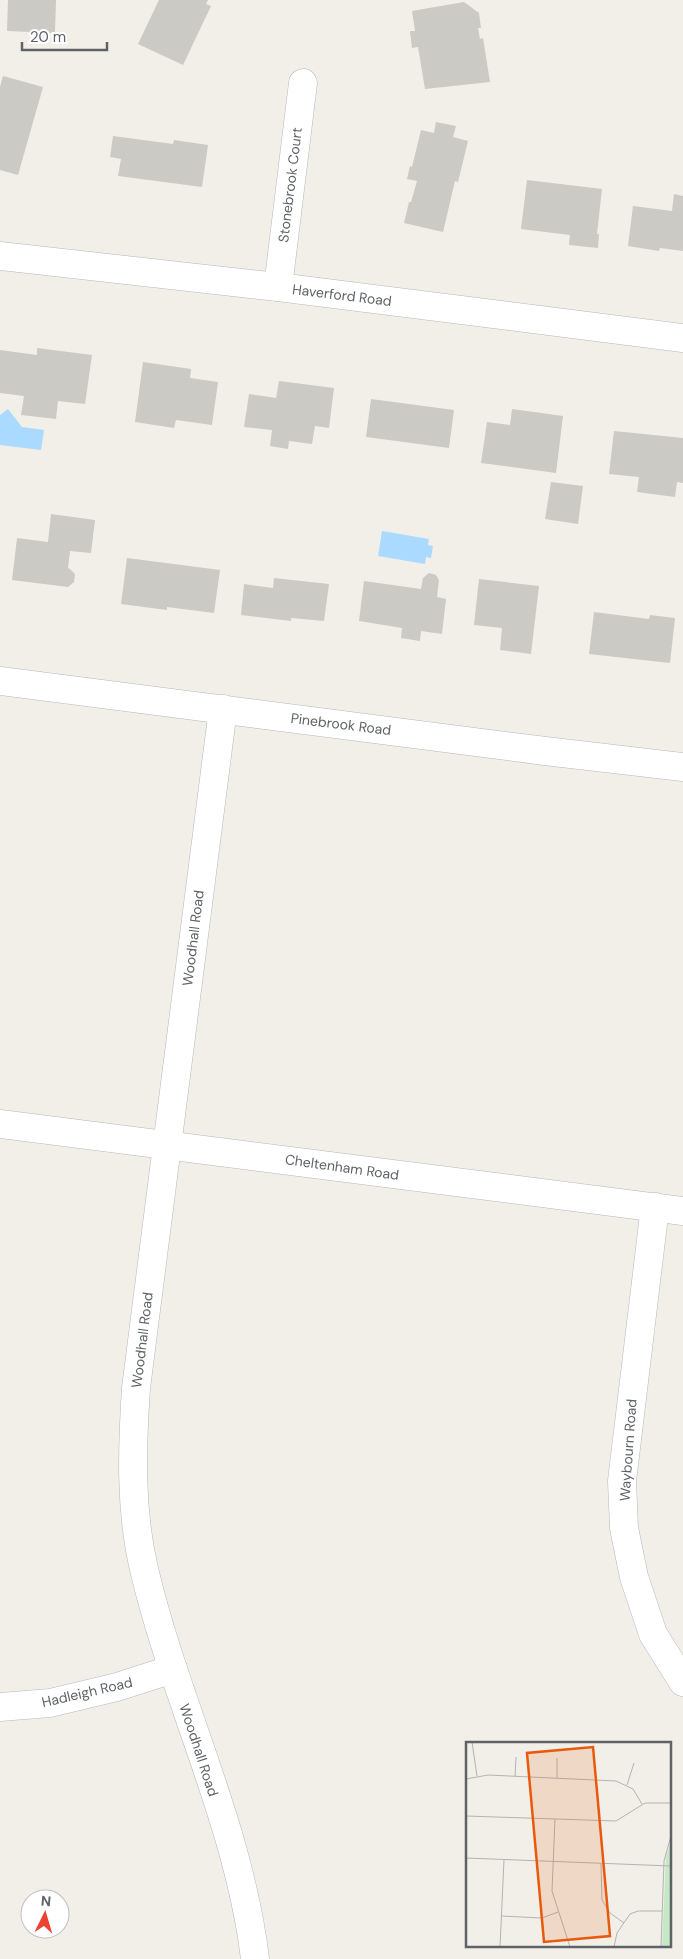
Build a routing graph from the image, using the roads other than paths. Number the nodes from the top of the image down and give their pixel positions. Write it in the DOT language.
graph roads {
  1 [pos="303,84"];
  2 [pos="0,256"];
  3 [pos="278,286"];
  4 [pos="683,338"];
  5 [pos="0,681"];
  6 [pos="223,709"];
  7 [pos="683,766"];
  8 [pos="0,1124"];
  9 [pos="166,1146"];
  10 [pos="655,1207"];
  11 [pos="683,1211"];
  12 [pos="172,1669"];
  13 [pos="683,1682"];
  14 [pos="0,1707"];
  15 [pos="254,1959"];
  1 -- 3 [label="street, Stonebrook Court"];
  2 -- 3 [label="street, Haverford Road"];
  3 -- 4 [label="street, Haverford Road"];
  5 -- 6 [label="street, Pinebrook Road"];
  6 -- 7 [label="street, Pinebrook Road"];
  6 -- 9 [label="street, Woodhall Road"];
  8 -- 9 [label="street, Cheltenham Road"];
  9 -- 10 [label="street, Cheltenham Road"];
  9 -- 12 [label="street, Woodhall Road"];
  10 -- 11 [label="street, Cheltenham Road"];
  10 -- 13 [label="street, Waybourn Road"];
  12 -- 14 [label="street, Hadleigh Road"];
  12 -- 15 [label="street, Woodhall Road"];
}
